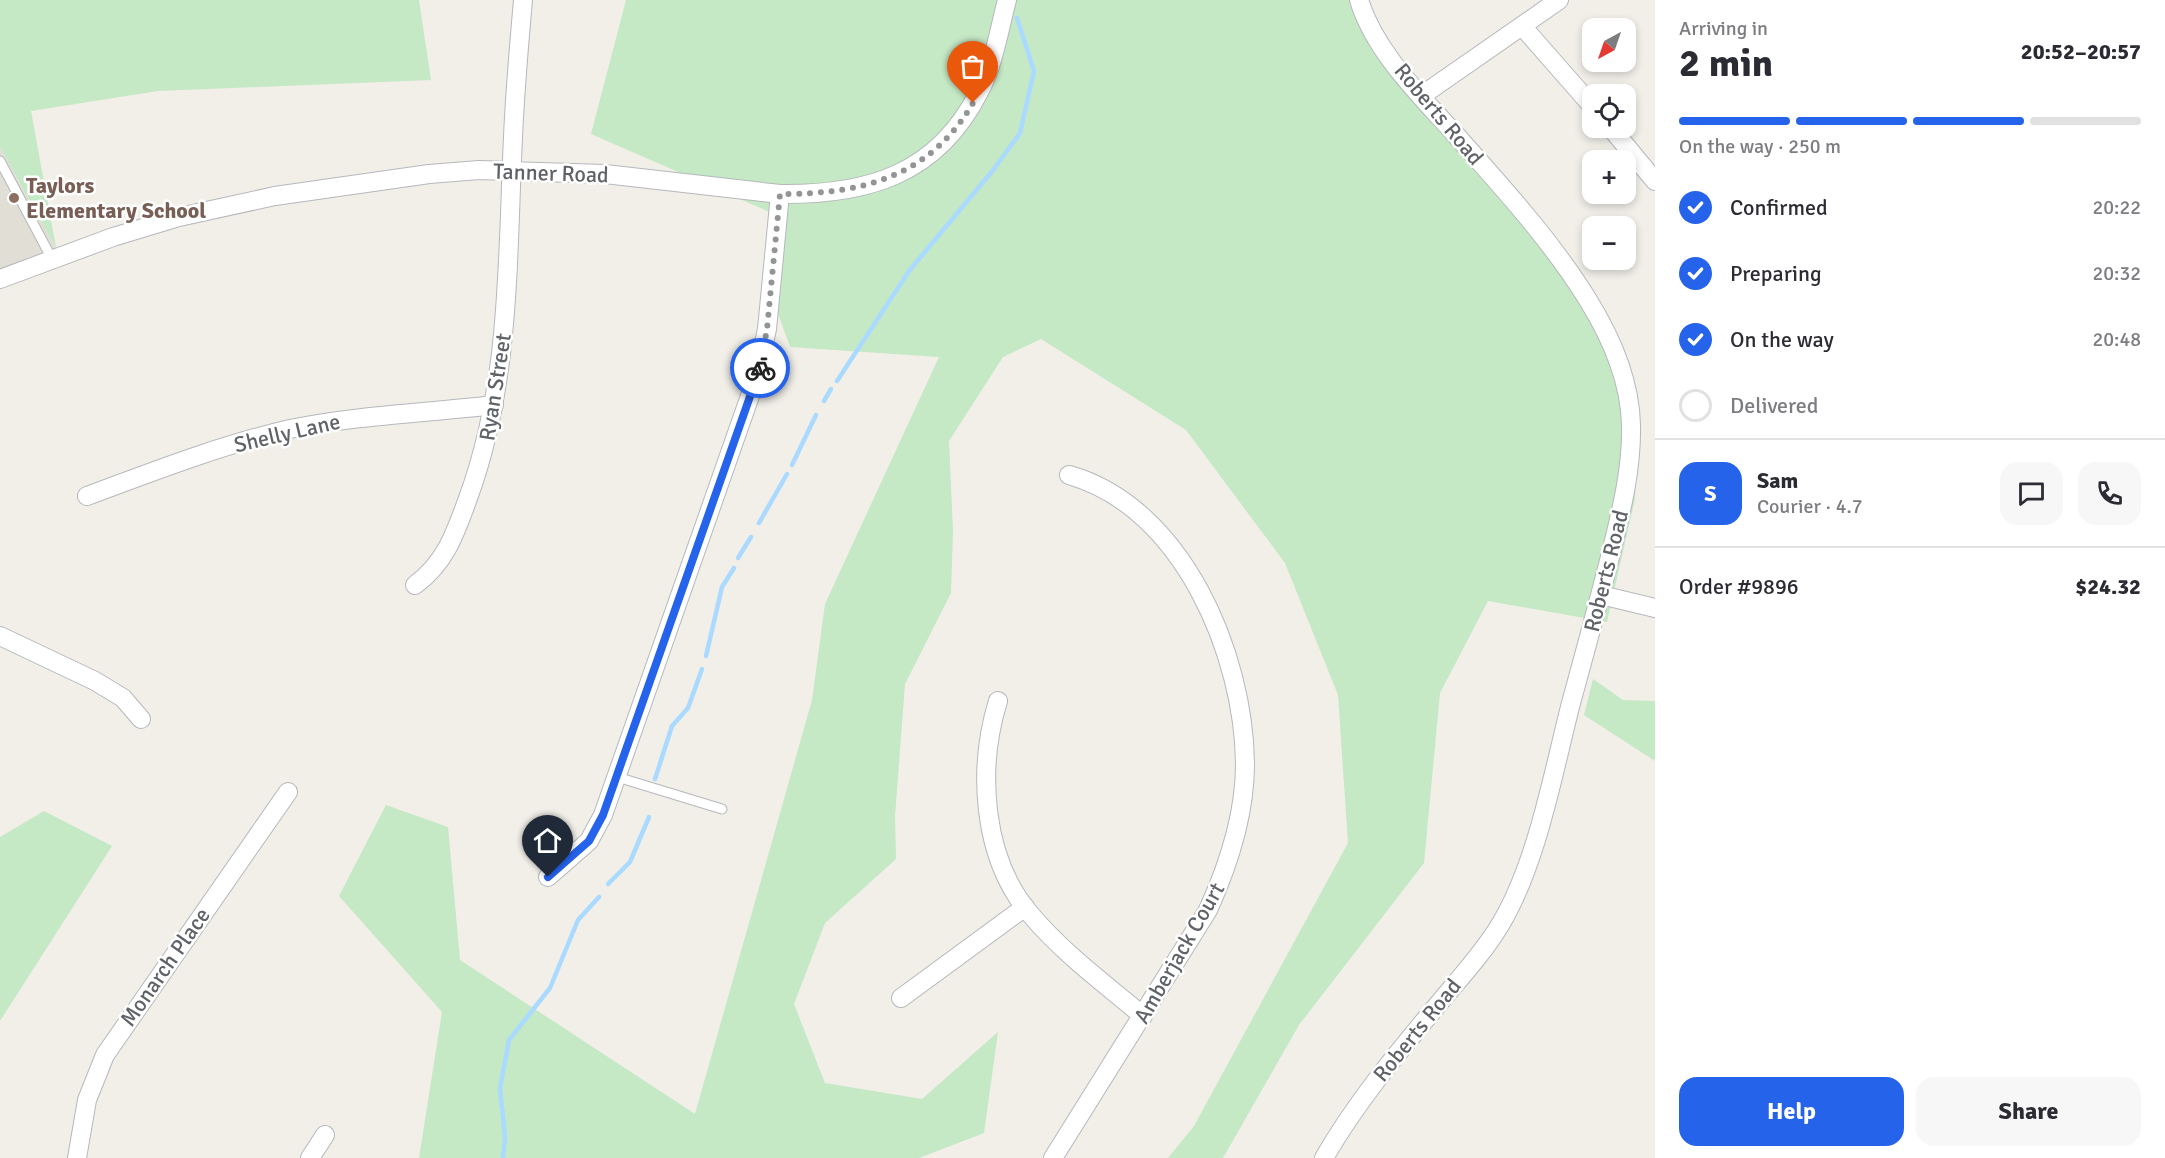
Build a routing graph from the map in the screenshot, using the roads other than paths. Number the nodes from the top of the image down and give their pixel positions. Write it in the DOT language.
graph roads {
  1 [pos="523,0"];
  2 [pos="1007,0"];
  3 [pos="1359,0"];
  4 [pos="1559,0"];
  5 [pos="1522,26"];
  6 [pos="1582,94"];
  7 [pos="1422,96"];
  8 [pos="1619,138"];
  9 [pos="0,161"];
  10 [pos="513,170"];
  11 [pos="1655,181"];
  12 [pos="780,194"];
  13 [pos="52,258"];
  14 [pos="0,279"];
  15 [pos="494,405"];
  16 [pos="1069,475"];
  17 [pos="87,496"];
  18 [pos="415,585"];
  19 [pos="1601,595"];
  20 [pos="1655,608"];
  21 [pos="0,636"];
  22 [pos="999,701"];
  23 [pos="141,719"];
  24 [pos="617,777"];
  25 [pos="288,792"];
  26 [pos="722,809"];
  27 [pos="548,877"];
  28 [pos="1025,907"];
  29 [pos="901,998"];
  30 [pos="1143,1016"];
  31 [pos="325,1135"];
  32 [pos="77,1158"];
  33 [pos="310,1158"];
  34 [pos="1053,1158"];
  35 [pos="1324,1158"];
  1 -- 10 [label="street, Ryan Street"];
  2 -- 12 [label="street, Tanner Road"];
  3 -- 7 [label="street, Roberts Road"];
  4 -- 5 [label="street"];
  5 -- 6 [label="street"];
  5 -- 7 [label="street"];
  7 -- 19 [label="street, Roberts Road"];
  8 -- 11 [label="street"];
  9 -- 13 [label="lane"];
  10 -- 12 [label="street, Tanner Road"];
  10 -- 13 [label="street, Tanner Road"];
  10 -- 15 [label="street, Ryan Street"];
  12 -- 24 [label="street"];
  13 -- 14 [label="street, Tanner Road"];
  15 -- 17 [label="street, Shelly Lane"];
  15 -- 18 [label="street, Ryan Street"];
  16 -- 30 [label="street, Amberjack Court"];
  19 -- 20 [label="street"];
  19 -- 35 [label="street, Roberts Road"];
  21 -- 23 [label="street"];
  22 -- 28 [label="street"];
  24 -- 26 [label="lane"];
  24 -- 27 [label="street"];
  25 -- 32 [label="street, Monarch Place"];
  28 -- 29 [label="street"];
  28 -- 30 [label="street"];
  30 -- 34 [label="street, Amberjack Court"];
  31 -- 33 [label="street"];
}
